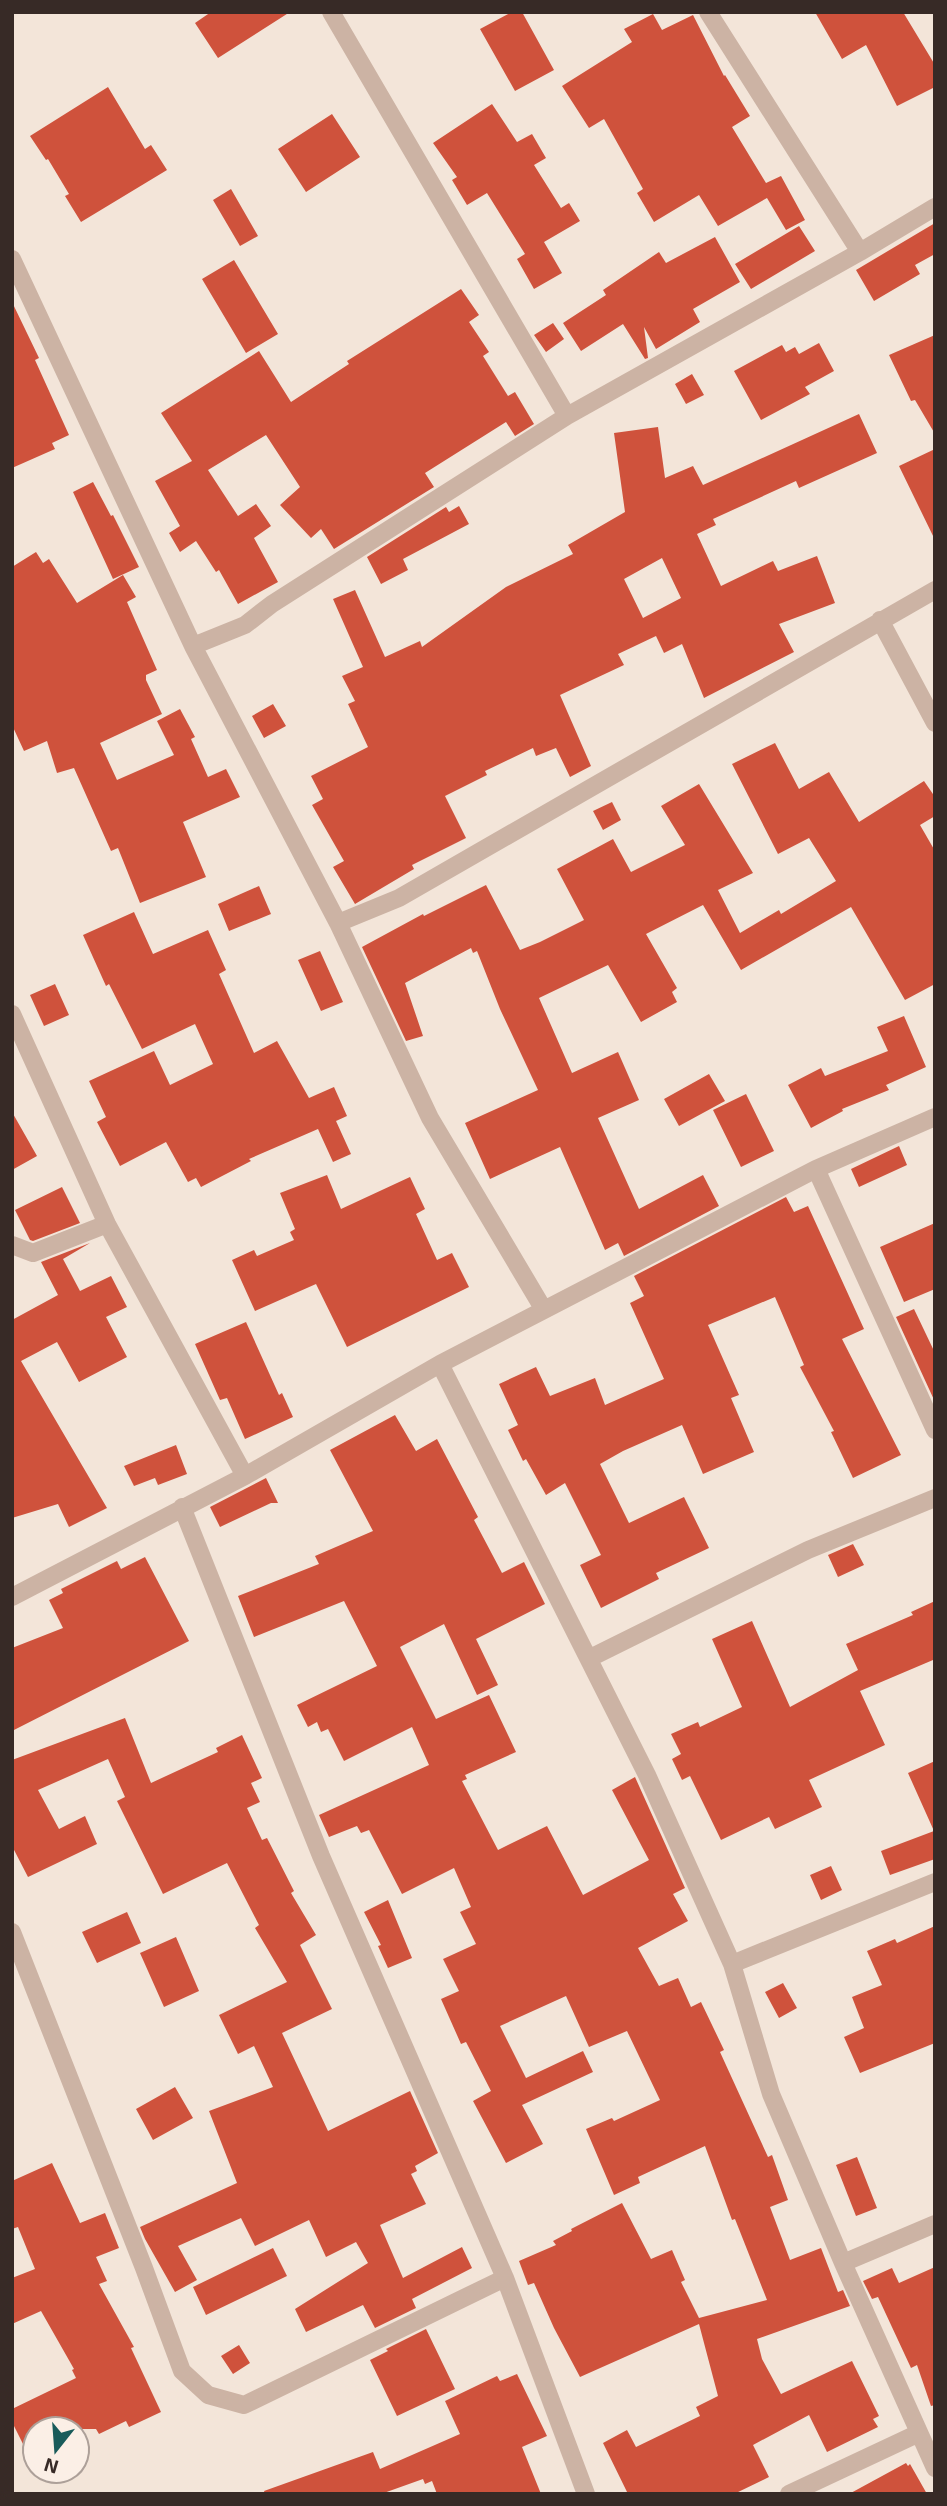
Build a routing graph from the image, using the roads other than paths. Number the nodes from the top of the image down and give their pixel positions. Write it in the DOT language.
graph roads {
  1 [pos="331,12"];
  2 [pos="708,12"];
  3 [pos="935,207"];
  4 [pos="860,252"];
  5 [pos="12,259"];
  6 [pos="567,416"];
  7 [pos="935,590"];
  8 [pos="880,620"];
  9 [pos="193,646"];
  10 [pos="935,723"];
  11 [pos="338,923"];
  12 [pos="12,1014"];
  13 [pos="935,1117"];
  14 [pos="816,1169"];
  15 [pos="107,1224"];
  16 [pos="12,1245"];
  17 [pos="544,1310"];
  18 [pos="440,1364"];
  19 [pos="935,1430"];
  20 [pos="245,1476"];
  21 [pos="935,1498"];
  22 [pos="183,1507"];
  23 [pos="12,1597"];
  24 [pos="590,1658"];
  25 [pos="935,1882"];
  26 [pos="12,1932"];
  27 [pos="732,1964"];
  28 [pos="935,2224"];
  29 [pos="842,2263"];
  30 [pos="505,2278"];
  31 [pos="919,2433"];
  32 [pos="935,2468"];
  33 [pos="586,2494"];
  34 [pos="789,2494"];
  1 -- 6 [label="street"];
  2 -- 4 [label="street"];
  3 -- 4 [label="street"];
  4 -- 6 [label="street"];
  5 -- 9 [label="street"];
  6 -- 9 [label="street"];
  7 -- 8 [label="street"];
  8 -- 10 [label="street"];
  8 -- 11 [label="street"];
  9 -- 11 [label="street"];
  11 -- 17 [label="street"];
  12 -- 15 [label="street"];
  13 -- 14 [label="street"];
  14 -- 17 [label="street"];
  14 -- 19 [label="street"];
  15 -- 16 [label="street"];
  15 -- 20 [label="street"];
  17 -- 18 [label="street"];
  18 -- 20 [label="street"];
  18 -- 24 [label="street"];
  20 -- 22 [label="street"];
  21 -- 24 [label="street"];
  22 -- 23 [label="street"];
  22 -- 30 [label="street"];
  24 -- 27 [label="street"];
  25 -- 27 [label="street"];
  26 -- 30 [label="street"];
  27 -- 29 [label="street"];
  28 -- 29 [label="street"];
  29 -- 31 [label="street"];
  30 -- 33 [label="street"];
  31 -- 32 [label="street"];
  31 -- 34 [label="street"];
}
